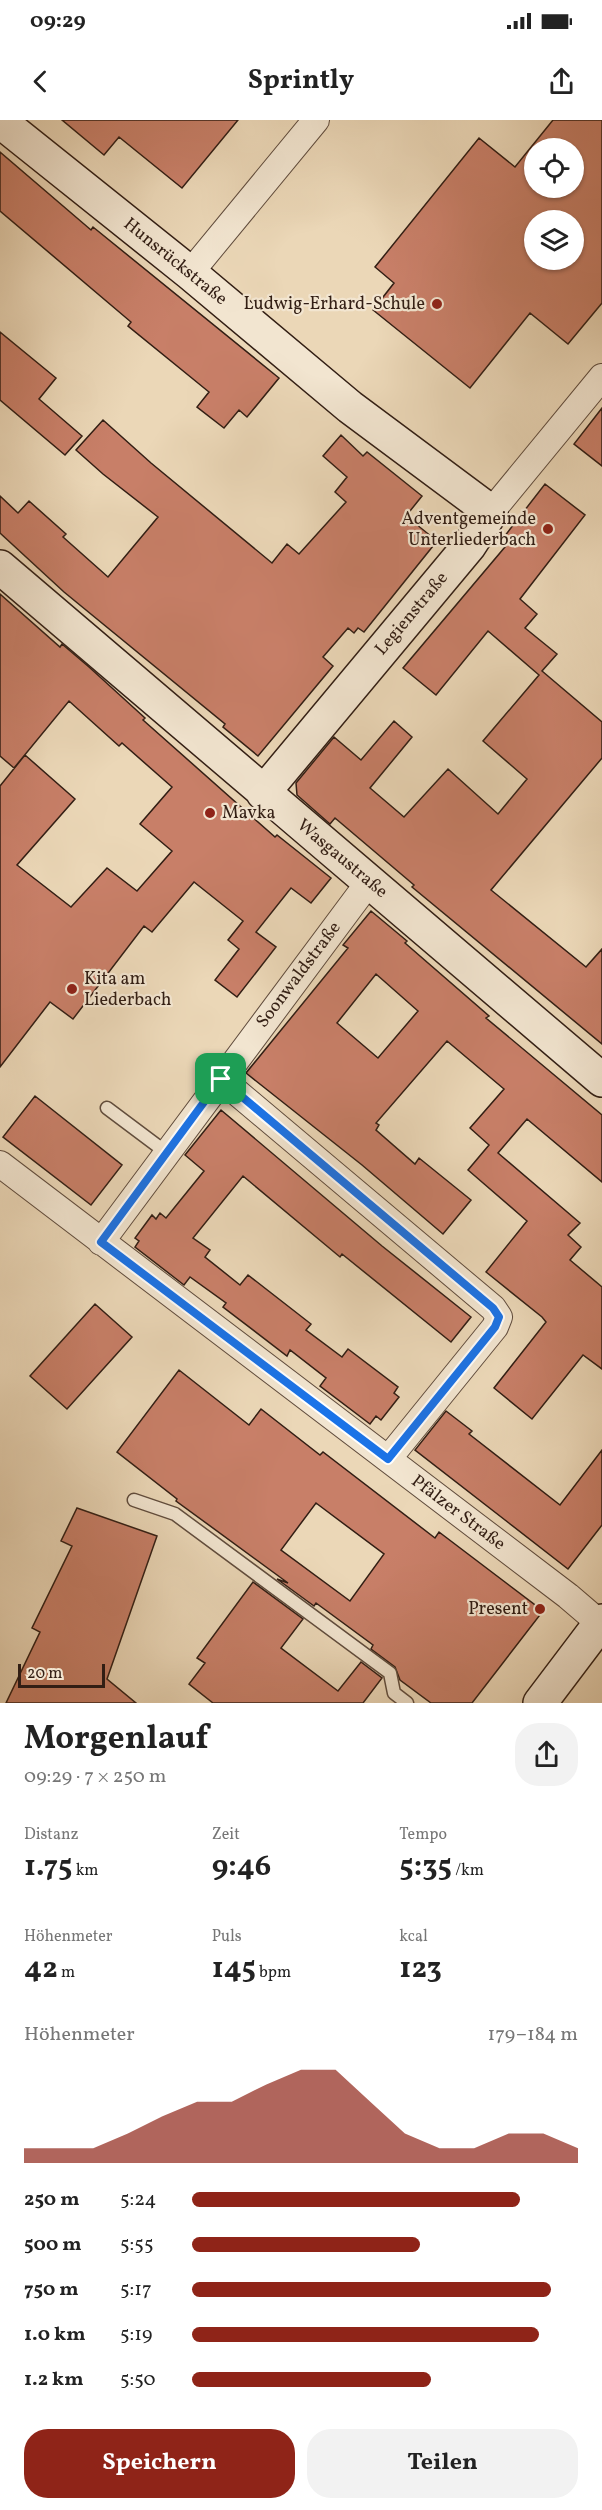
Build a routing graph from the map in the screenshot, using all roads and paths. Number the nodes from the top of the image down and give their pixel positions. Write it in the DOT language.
graph roads {
  1 [pos="316,120"];
  2 [pos="0,121"];
  3 [pos="189,273"];
  4 [pos="602,377"];
  5 [pos="491,512"];
  6 [pos="0,567"];
  7 [pos="263,793"];
  8 [pos="369,882"];
  9 [pos="221,1079"];
  10 [pos="602,1080"];
  11 [pos="107,1108"];
  12 [pos="166,1153"];
  13 [pos="0,1164"];
  14 [pos="101,1242"];
  15 [pos="388,1459"];
  16 [pos="134,1500"];
  17 [pos="601,1623"];
  18 [pos="407,1703"];
  19 [pos="540,1703"];
  1 -- 3 [label="street"];
  2 -- 3 [label="street, Hunsrückstraße"];
  3 -- 5 [label="street, Hunsrückstraße"];
  4 -- 5 [label="street, Legienstraße"];
  5 -- 7 [label="street, Legienstraße"];
  6 -- 7 [label="street, Wasgaustraße"];
  7 -- 8 [label="street, Wasgaustraße"];
  8 -- 9 [label="street, Soonwaldstraße"];
  8 -- 10 [label="street, Wasgaustraße"];
  9 -- 12 [label="street, Soonwaldstraße"];
  9 -- 15 [label="street"];
  11 -- 12 [label="lane"];
  12 -- 14 [label="street, Soonwaldstraße"];
  13 -- 14 [label="street, Pfälzer Straße"];
  14 -- 15 [label="street, Pfälzer Straße"];
  15 -- 17 [label="street, Pfälzer Straße"];
  16 -- 18 [label="lane"];
  17 -- 19 [label="street"];
}
